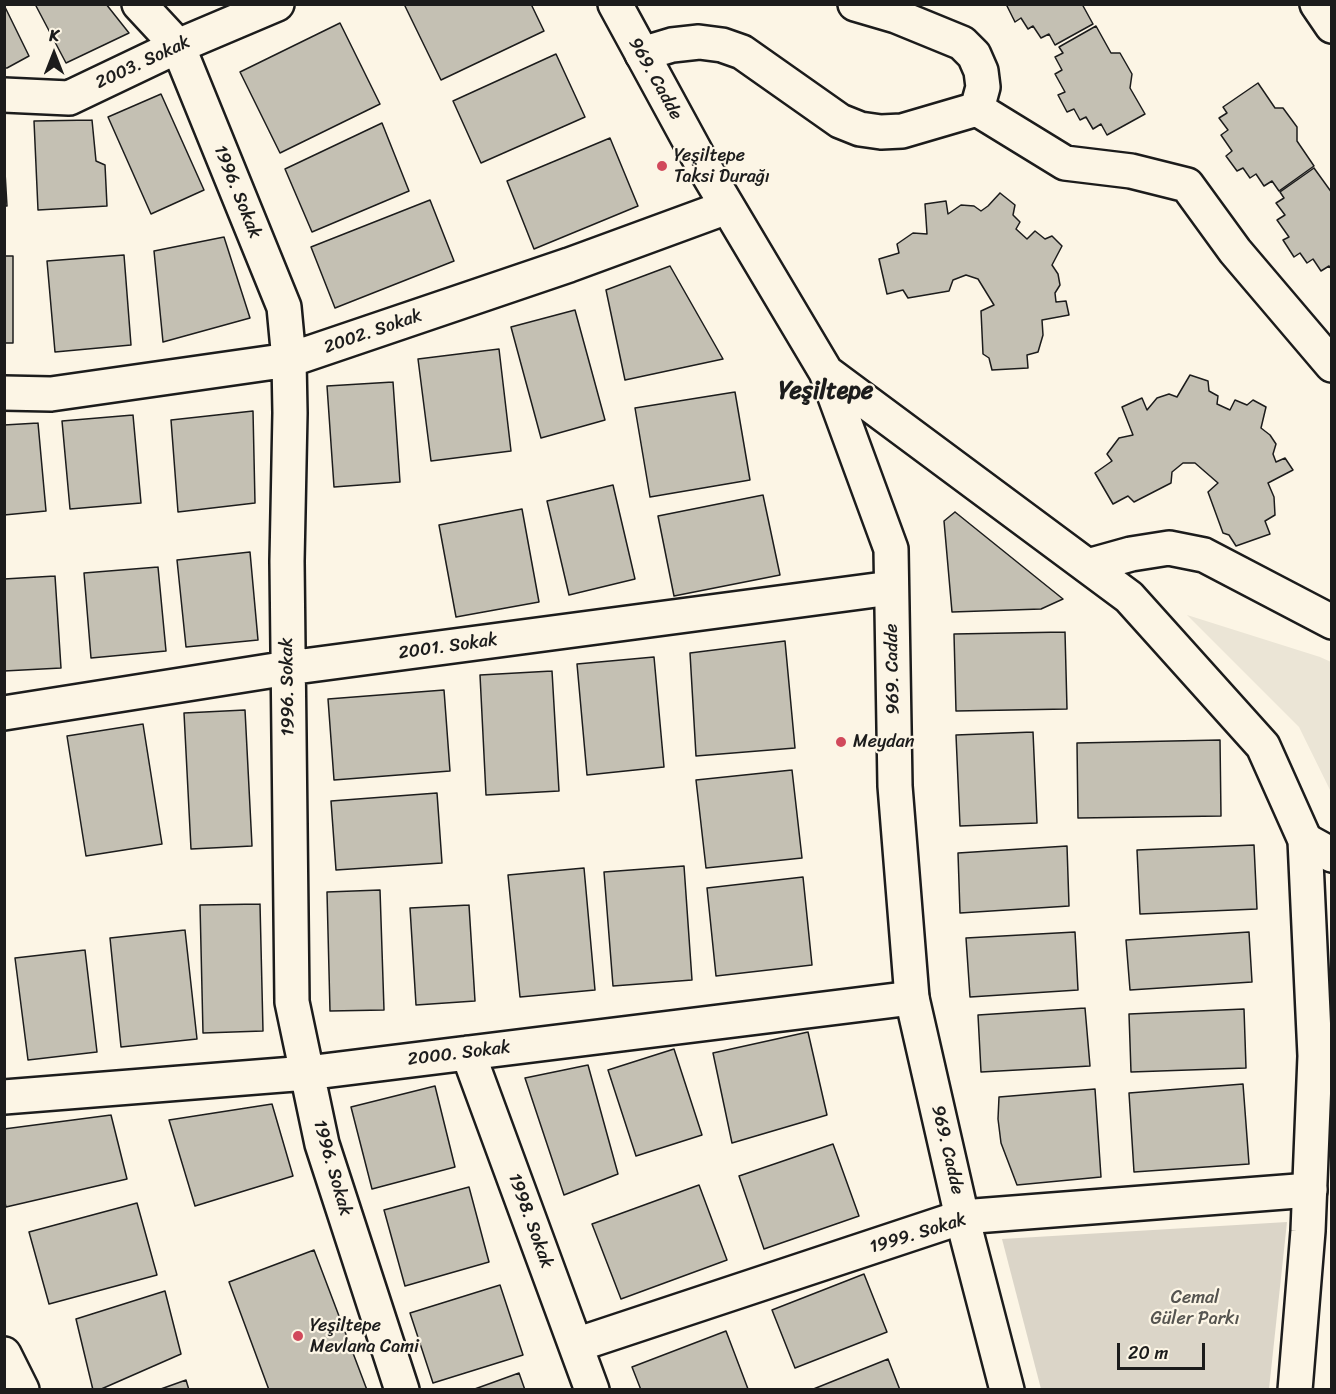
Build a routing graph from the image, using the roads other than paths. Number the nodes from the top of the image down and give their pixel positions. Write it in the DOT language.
graph roads {
  1 [pos="139,4"];
  2 [pos="277,4"];
  3 [pos="615,4"];
  4 [pos="855,4"];
  5 [pos="1317,4"];
  6 [pos="1332,26"];
  7 [pos="178,46"];
  8 [pos="642,54"];
  9 [pos="4,95"];
  10 [pos="977,109"];
  11 [pos="727,207"];
  12 [pos="289,360"];
  13 [pos="1332,365"];
  14 [pos="826,372"];
  15 [pos="4,393"];
  16 [pos="1088,566"];
  17 [pos="891,588"];
  18 [pos="1332,622"];
  19 [pos="288,669"];
  20 [pos="4,713"];
  21 [pos="1318,848"];
  22 [pos="912,998"];
  23 [pos="468,1053"];
  24 [pos="307,1073"];
  25 [pos="4,1097"];
  26 [pos="1310,1190"];
  27 [pos="962,1217"];
  28 [pos="576,1345"];
  29 [pos="4,1354"];
  30 [pos="22,1389"];
  31 [pos="402,1389"];
  32 [pos="592,1389"];
  33 [pos="1007,1389"];
  34 [pos="1295,1389"];
  1 -- 7 [label="street, 1996. Sokak"];
  2 -- 7 [label="street, 2003. Sokak"];
  3 -- 8 [label="street, 969. Cadde"];
  4 -- 10 [label="street"];
  5 -- 6 [label="street"];
  7 -- 9 [label="street, 2003. Sokak"];
  7 -- 12 [label="street, 1996. Sokak"];
  8 -- 10 [label="street"];
  8 -- 11 [label="street, 969. Cadde"];
  10 -- 13 [label="street"];
  11 -- 12 [label="street, 2002. Sokak"];
  11 -- 14 [label="street, 969. Cadde"];
  12 -- 15 [label="street, 2002. Sokak"];
  12 -- 19 [label="street, 1996. Sokak"];
  14 -- 16 [label="street"];
  14 -- 17 [label="street, 969. Cadde"];
  16 -- 18 [label="street"];
  16 -- 21 [label="street"];
  17 -- 19 [label="street, 2001. Sokak"];
  17 -- 22 [label="street, 969. Cadde"];
  19 -- 20 [label="street, 2001. Sokak"];
  19 -- 24 [label="street, 1996. Sokak"];
  21 -- 26 [label="street"];
  22 -- 23 [label="street, 2000. Sokak"];
  22 -- 27 [label="street, 969. Cadde"];
  23 -- 24 [label="street, 2000. Sokak"];
  23 -- 28 [label="street, 1998. Sokak"];
  24 -- 25 [label="street, 2000. Sokak"];
  24 -- 31 [label="street, 1996. Sokak"];
  26 -- 27 [label="street, 1999. Sokak"];
  26 -- 34 [label="street"];
  27 -- 28 [label="street, 1999. Sokak"];
  27 -- 33 [label="street, 969. Cadde"];
  28 -- 32 [label="street, 1998. Sokak"];
  29 -- 30 [label="street"];
}
